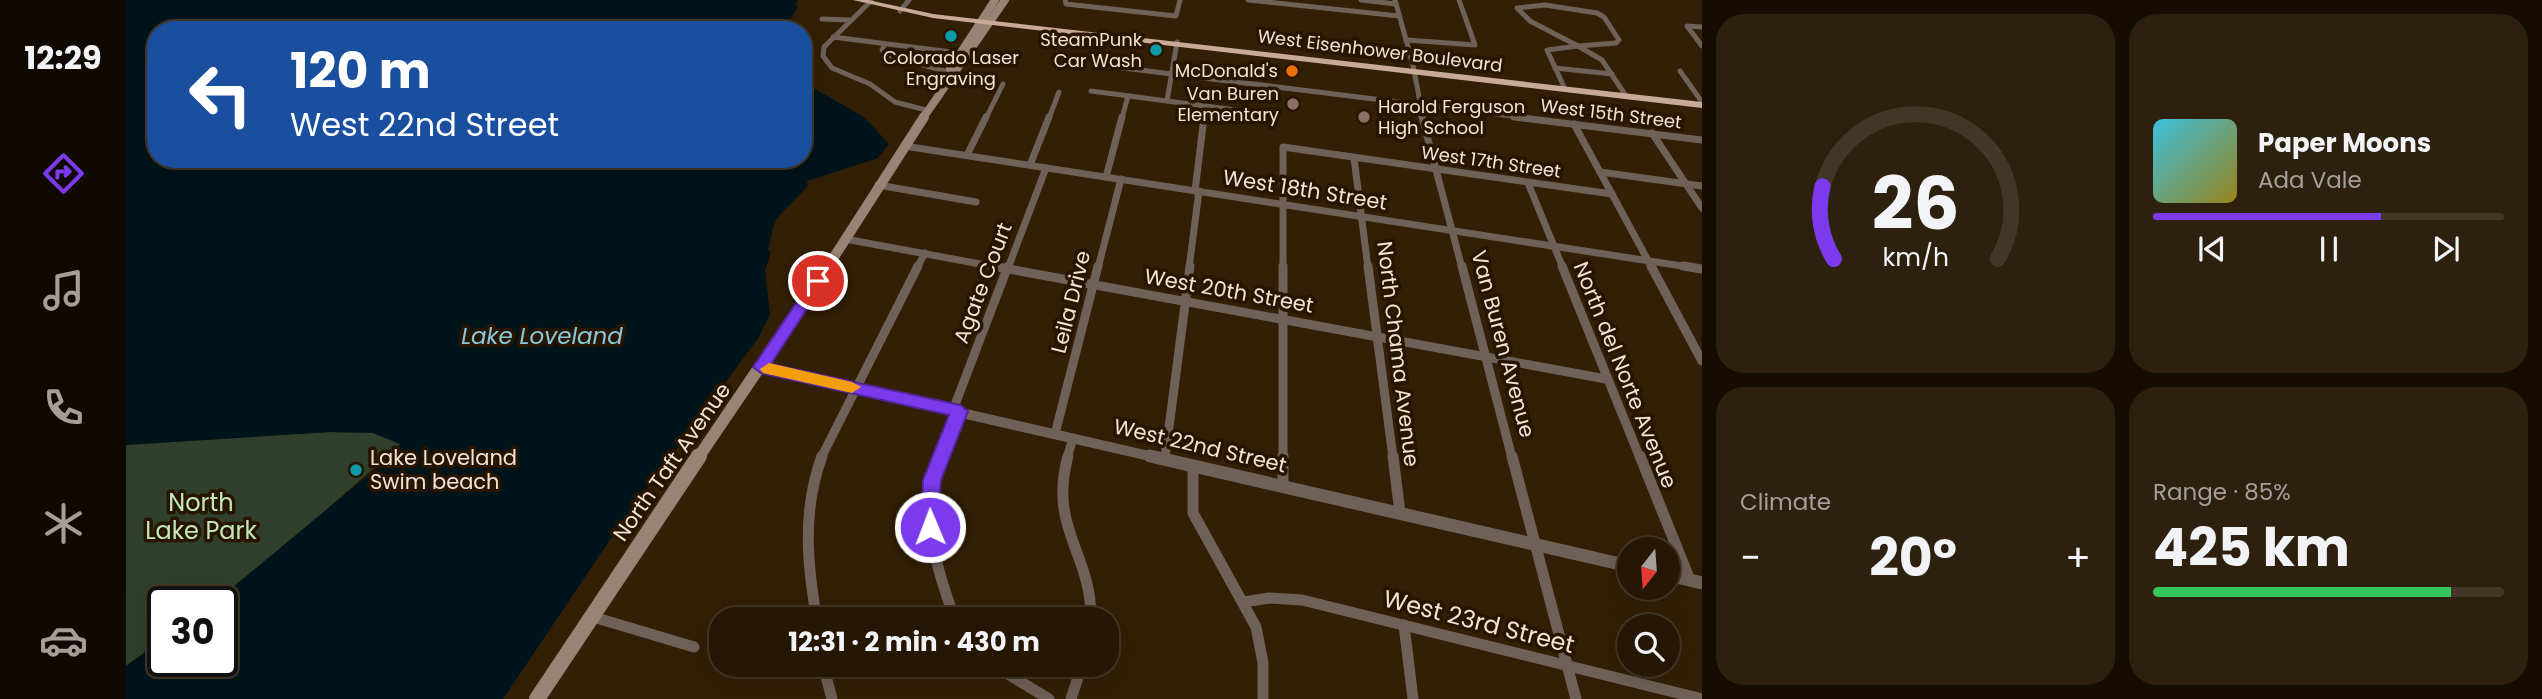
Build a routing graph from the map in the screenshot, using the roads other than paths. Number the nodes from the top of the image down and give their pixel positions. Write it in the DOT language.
graph roads {
  1 [pos="857,0"];
  2 [pos="909,0"];
  3 [pos="995,0"];
  4 [pos="1005,0"];
  5 [pos="1065,0"];
  6 [pos="1180,0"];
  7 [pos="1248,0"];
  8 [pos="1255,0"];
  9 [pos="1361,0"];
  10 [pos="1459,0"];
  11 [pos="868,2"];
  12 [pos="1395,2"];
  13 [pos="1530,2"];
  14 [pos="901,10"];
  15 [pos="1399,16"];
  16 [pos="822,19"];
  17 [pos="850,20"];
  18 [pos="987,21"];
  19 [pos="1702,27"];
  20 [pos="833,37"];
  21 [pos="1407,40"];
  22 [pos="1177,42"];
  23 [pos="885,44"];
  24 [pos="1702,46"];
  25 [pos="1580,47"];
  26 [pos="959,53"];
  27 [pos="1099,65"];
  28 [pos="1555,68"];
  29 [pos="1411,71"];
  30 [pos="1680,71"];
  31 [pos="952,72"];
  32 [pos="1171,74"];
  33 [pos="1612,74"];
  34 [pos="1003,84"];
  35 [pos="1566,89"];
  36 [pos="1091,91"];
  37 [pos="1059,92"];
  38 [pos="1128,96"];
  39 [pos="1626,96"];
  40 [pos="1167,101"];
  41 [pos="1419,104"];
  42 [pos="1702,104"];
  43 [pos="1205,106"];
  44 [pos="926,110"];
  45 [pos="1243,111"];
  46 [pos="1574,124"];
  47 [pos="1652,133"];
  48 [pos="1702,139"];
  49 [pos="904,146"];
  50 [pos="967,155"];
  51 [pos="1354,158"];
  52 [pos="1030,165"];
  53 [pos="1046,168"];
  54 [pos="1436,170"];
  55 [pos="1600,172"];
  56 [pos="1106,177"];
  57 [pos="1121,179"];
  58 [pos="1528,183"];
  59 [pos="1685,184"];
  60 [pos="878,186"];
  61 [pos="1702,186"];
  62 [pos="1197,191"];
  63 [pos="1612,194"];
  64 [pos="976,202"];
  65 [pos="1283,204"];
  66 [pos="1702,208"];
  67 [pos="1361,216"];
  68 [pos="1453,230"];
  69 [pos="845,239"];
  70 [pos="1554,246"];
  71 [pos="925,253"];
  72 [pos="1648,261"];
  73 [pos="1007,269"];
  74 [pos="1702,269"];
  75 [pos="1094,284"];
  76 [pos="1186,301"];
  77 [pos="1284,319"];
  78 [pos="1377,337"];
  79 [pos="1486,357"];
  80 [pos="1702,360"];
  81 [pos="761,367"];
  82 [pos="1606,379"];
  83 [pos="855,388"];
  84 [pos="956,411"];
  85 [pos="1055,434"];
  86 [pos="1073,438"];
  87 [pos="1166,460"];
  88 [pos="1193,466"];
  89 [pos="1283,486"];
  90 [pos="1400,513"];
  91 [pos="1538,545"];
  92 [pos="1617,563"];
  93 [pos="1696,582"];
  94 [pos="1244,602"];
  95 [pos="815,607"];
  96 [pos="951,607"];
  97 [pos="1090,607"];
  98 [pos="590,616"];
  99 [pos="1404,625"];
  100 [pos="694,647"];
  101 [pos="1566,665"];
  102 [pos="826,677"];
  103 [pos="1013,677"];
  104 [pos="1078,677"];
  105 [pos="537,699"];
  106 [pos="832,699"];
  107 [pos="1049,699"];
  108 [pos="1071,699"];
  109 [pos="1263,699"];
  110 [pos="1413,699"];
  111 [pos="1576,699"];
  112 [pos="1702,699"];
  1 -- 11 [label="highway, West Eisenhower Boulevard"];
  2 -- 14 [label="street"];
  3 -- 18 [label="main road, North Taft Avenue"];
  4 -- 18 [label="main road, North Taft Avenue"];
  5 -- 6 [label="street"];
  7 -- 8 [label="street"];
  8 -- 15 [label="street"];
  9 -- 12 [label="street"];
  10 -- 21 [label="street"];
  11 -- 14 [label="highway, West Eisenhower Boulevard"];
  11 -- 17 [label="street"];
  12 -- 15 [label="street, Van Buren Avenue"];
  13 -- 25 [label="street"];
  13 -- 25 [label="street"];
  14 -- 18 [label="highway, West Eisenhower Boulevard"];
  15 -- 21 [label="street, Van Buren Avenue"];
  16 -- 17 [label="street"];
  17 -- 20 [label="street"];
  18 -- 22 [label="highway, West Eisenhower Boulevard"];
  18 -- 26 [label="main road, North Taft Avenue"];
  18 -- 31 [label="main road, North Taft Avenue"];
  19 -- 24 [label="street"];
  20 -- 23 [label="street"];
  20 -- 44 [label="street"];
  21 -- 29 [label="street, Van Buren Avenue"];
  22 -- 29 [label="highway, West Eisenhower Boulevard"];
  22 -- 32 [label="street"];
  23 -- 26 [label="street"];
  23 -- 31 [label="street"];
  25 -- 28 [label="street"];
  25 -- 33 [label="street"];
  26 -- 31 [label="main road, North Taft Avenue"];
  27 -- 32 [label="street, West 15th Street"];
  28 -- 33 [label="street"];
  28 -- 35 [label="street"];
  29 -- 35 [label="highway, West Eisenhower Boulevard"];
  29 -- 41 [label="street, Van Buren Avenue"];
  30 -- 42 [label="street"];
  31 -- 44 [label="main road, North Taft Avenue"];
  32 -- 40 [label="street"];
  32 -- 41 [label="street, West 15th Street"];
  33 -- 39 [label="street"];
  34 -- 50 [label="street"];
  35 -- 39 [label="highway, West Eisenhower Boulevard"];
  36 -- 38 [label="street"];
  37 -- 52 [label="street"];
  38 -- 40 [label="street"];
  38 -- 56 [label="street"];
  39 -- 42 [label="highway, West Eisenhower Boulevard"];
  40 -- 43 [label="street"];
  41 -- 46 [label="street, West 15th Street"];
  41 -- 54 [label="street, Van Buren Avenue"];
  43 -- 45 [label="street"];
  43 -- 62 [label="street"];
  44 -- 49 [label="main road, North Taft Avenue"];
  46 -- 47 [label="street, West 15th Street"];
  46 -- 55 [label="street"];
  47 -- 48 [label="street, West 15th Street"];
  47 -- 59 [label="street"];
  49 -- 50 [label="street, West 18th Street"];
  49 -- 60 [label="main road, North Taft Avenue"];
  50 -- 52 [label="street, West 18th Street"];
  51 -- 54 [label="street, West 17th Street"];
  51 -- 65 [label="street, West 17th Street"];
  51 -- 67 [label="street, North Chama Avenue"];
  52 -- 53 [label="street, West 18th Street"];
  53 -- 56 [label="street, West 18th Street"];
  53 -- 73 [label="street, Agate Court"];
  54 -- 58 [label="street, West 17th Street"];
  54 -- 68 [label="street, Van Buren Avenue"];
  55 -- 59 [label="street"];
  55 -- 63 [label="street"];
  56 -- 57 [label="street, West 18th Street"];
  57 -- 62 [label="street, West 18th Street"];
  57 -- 75 [label="street, Leila Drive"];
  58 -- 63 [label="street, West 17th Street"];
  58 -- 70 [label="street, North del Norte Avenue"];
  59 -- 61 [label="street"];
  59 -- 66 [label="street"];
  60 -- 64 [label="street"];
  60 -- 69 [label="main road, North Taft Avenue"];
  62 -- 65 [label="street, West 18th Street"];
  62 -- 76 [label="street"];
  63 -- 72 [label="street"];
  65 -- 67 [label="street, West 18th Street"];
  65 -- 77 [label="street"];
  67 -- 68 [label="street, West 18th Street"];
  67 -- 78 [label="street, North Chama Avenue"];
  68 -- 70 [label="street, West 18th Street"];
  68 -- 79 [label="street, Van Buren Avenue"];
  69 -- 71 [label="street, West 20th Street"];
  69 -- 81 [label="main road, North Taft Avenue"];
  70 -- 72 [label="street, West 18th Street"];
  70 -- 82 [label="street, North del Norte Avenue"];
  71 -- 73 [label="street, West 20th Street"];
  71 -- 83 [label="street"];
  72 -- 74 [label="street, West 18th Street"];
  72 -- 80 [label="street"];
  73 -- 75 [label="street, West 20th Street"];
  73 -- 84 [label="street, Agate Court"];
  75 -- 76 [label="street, West 20th Street"];
  75 -- 85 [label="street, Leila Drive"];
  76 -- 77 [label="street, West 20th Street"];
  76 -- 87 [label="street"];
  77 -- 78 [label="street, West 20th Street"];
  77 -- 89 [label="street"];
  78 -- 79 [label="street, West 20th Street"];
  78 -- 90 [label="street, North Chama Avenue"];
  79 -- 82 [label="street, West 20th Street"];
  79 -- 91 [label="street, Van Buren Avenue"];
  81 -- 83 [label="street, West 22nd Street"];
  81 -- 98 [label="main road, North Taft Avenue"];
  82 -- 93 [label="street, North del Norte Avenue"];
  83 -- 84 [label="street, West 22nd Street"];
  83 -- 95 [label="street"];
  84 -- 85 [label="street, West 22nd Street"];
  84 -- 96 [label="street, Agate Court"];
  85 -- 86 [label="street, West 22nd Street"];
  86 -- 87 [label="street, West 22nd Street"];
  86 -- 97 [label="street"];
  87 -- 88 [label="street, West 22nd Street"];
  88 -- 89 [label="street, West 22nd Street"];
  88 -- 94 [label="street"];
  89 -- 90 [label="street, West 22nd Street"];
  90 -- 91 [label="street, West 22nd Street"];
  91 -- 92 [label="street, West 22nd Street"];
  91 -- 101 [label="street, Van Buren Avenue"];
  94 -- 99 [label="street, West 23rd Street"];
  94 -- 109 [label="street"];
  98 -- 100 [label="street"];
  98 -- 105 [label="main road, North Taft Avenue"];
  99 -- 101 [label="street, West 23rd Street"];
  99 -- 110 [label="street"];
  101 -- 111 [label="street, Van Buren Avenue"];
  101 -- 112 [label="street, West 23rd Street"];
  102 -- 106 [label="street"];
  103 -- 107 [label="street"];
  104 -- 108 [label="street"];
}
